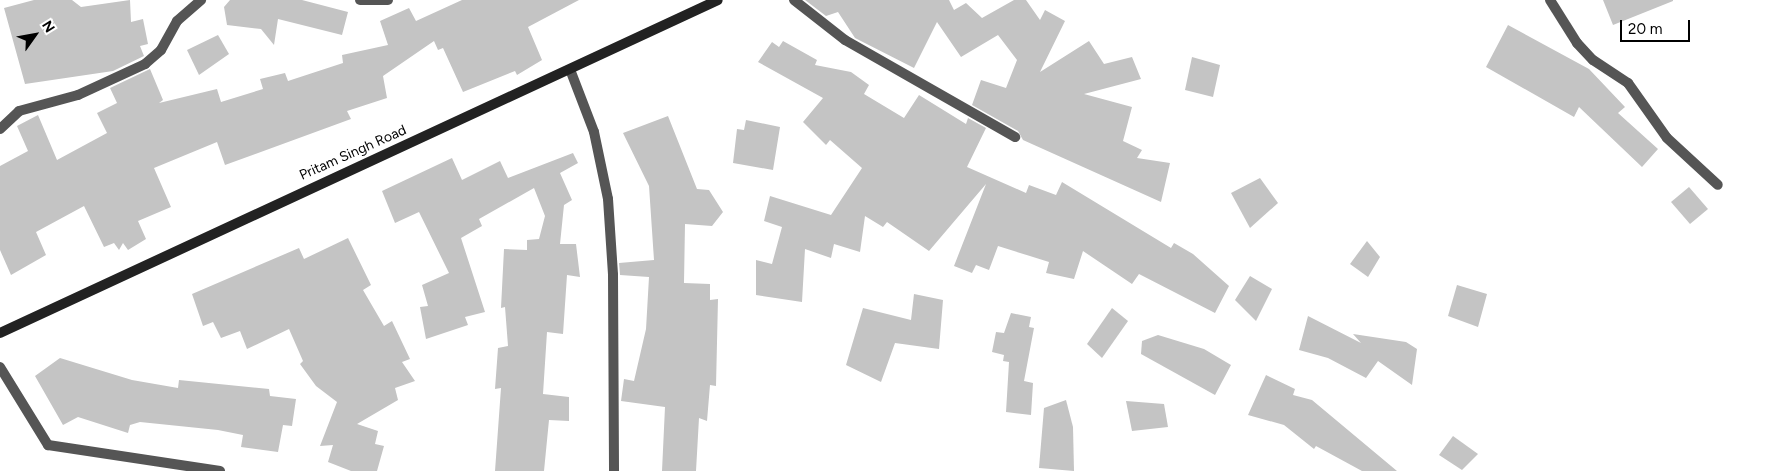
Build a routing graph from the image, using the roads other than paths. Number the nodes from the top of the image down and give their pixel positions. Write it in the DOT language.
graph roads {
  1 [pos="201,0"];
  2 [pos="360,0"];
  3 [pos="388,0"];
  4 [pos="718,0"];
  5 [pos="794,0"];
  6 [pos="1550,0"];
  7 [pos="570,72"];
  8 [pos="0,129"];
  9 [pos="1015,137"];
  10 [pos="1718,185"];
  11 [pos="0,333"];
  12 [pos="0,367"];
  13 [pos="220,471"];
  14 [pos="614,471"];
  1 -- 8 [label="street"];
  2 -- 3 [label="street"];
  4 -- 7 [label="street, Pritam Singh Road"];
  5 -- 9 [label="street"];
  6 -- 10 [label="street"];
  7 -- 11 [label="street, Pritam Singh Road"];
  7 -- 14 [label="street"];
  12 -- 13 [label="street"];
}
